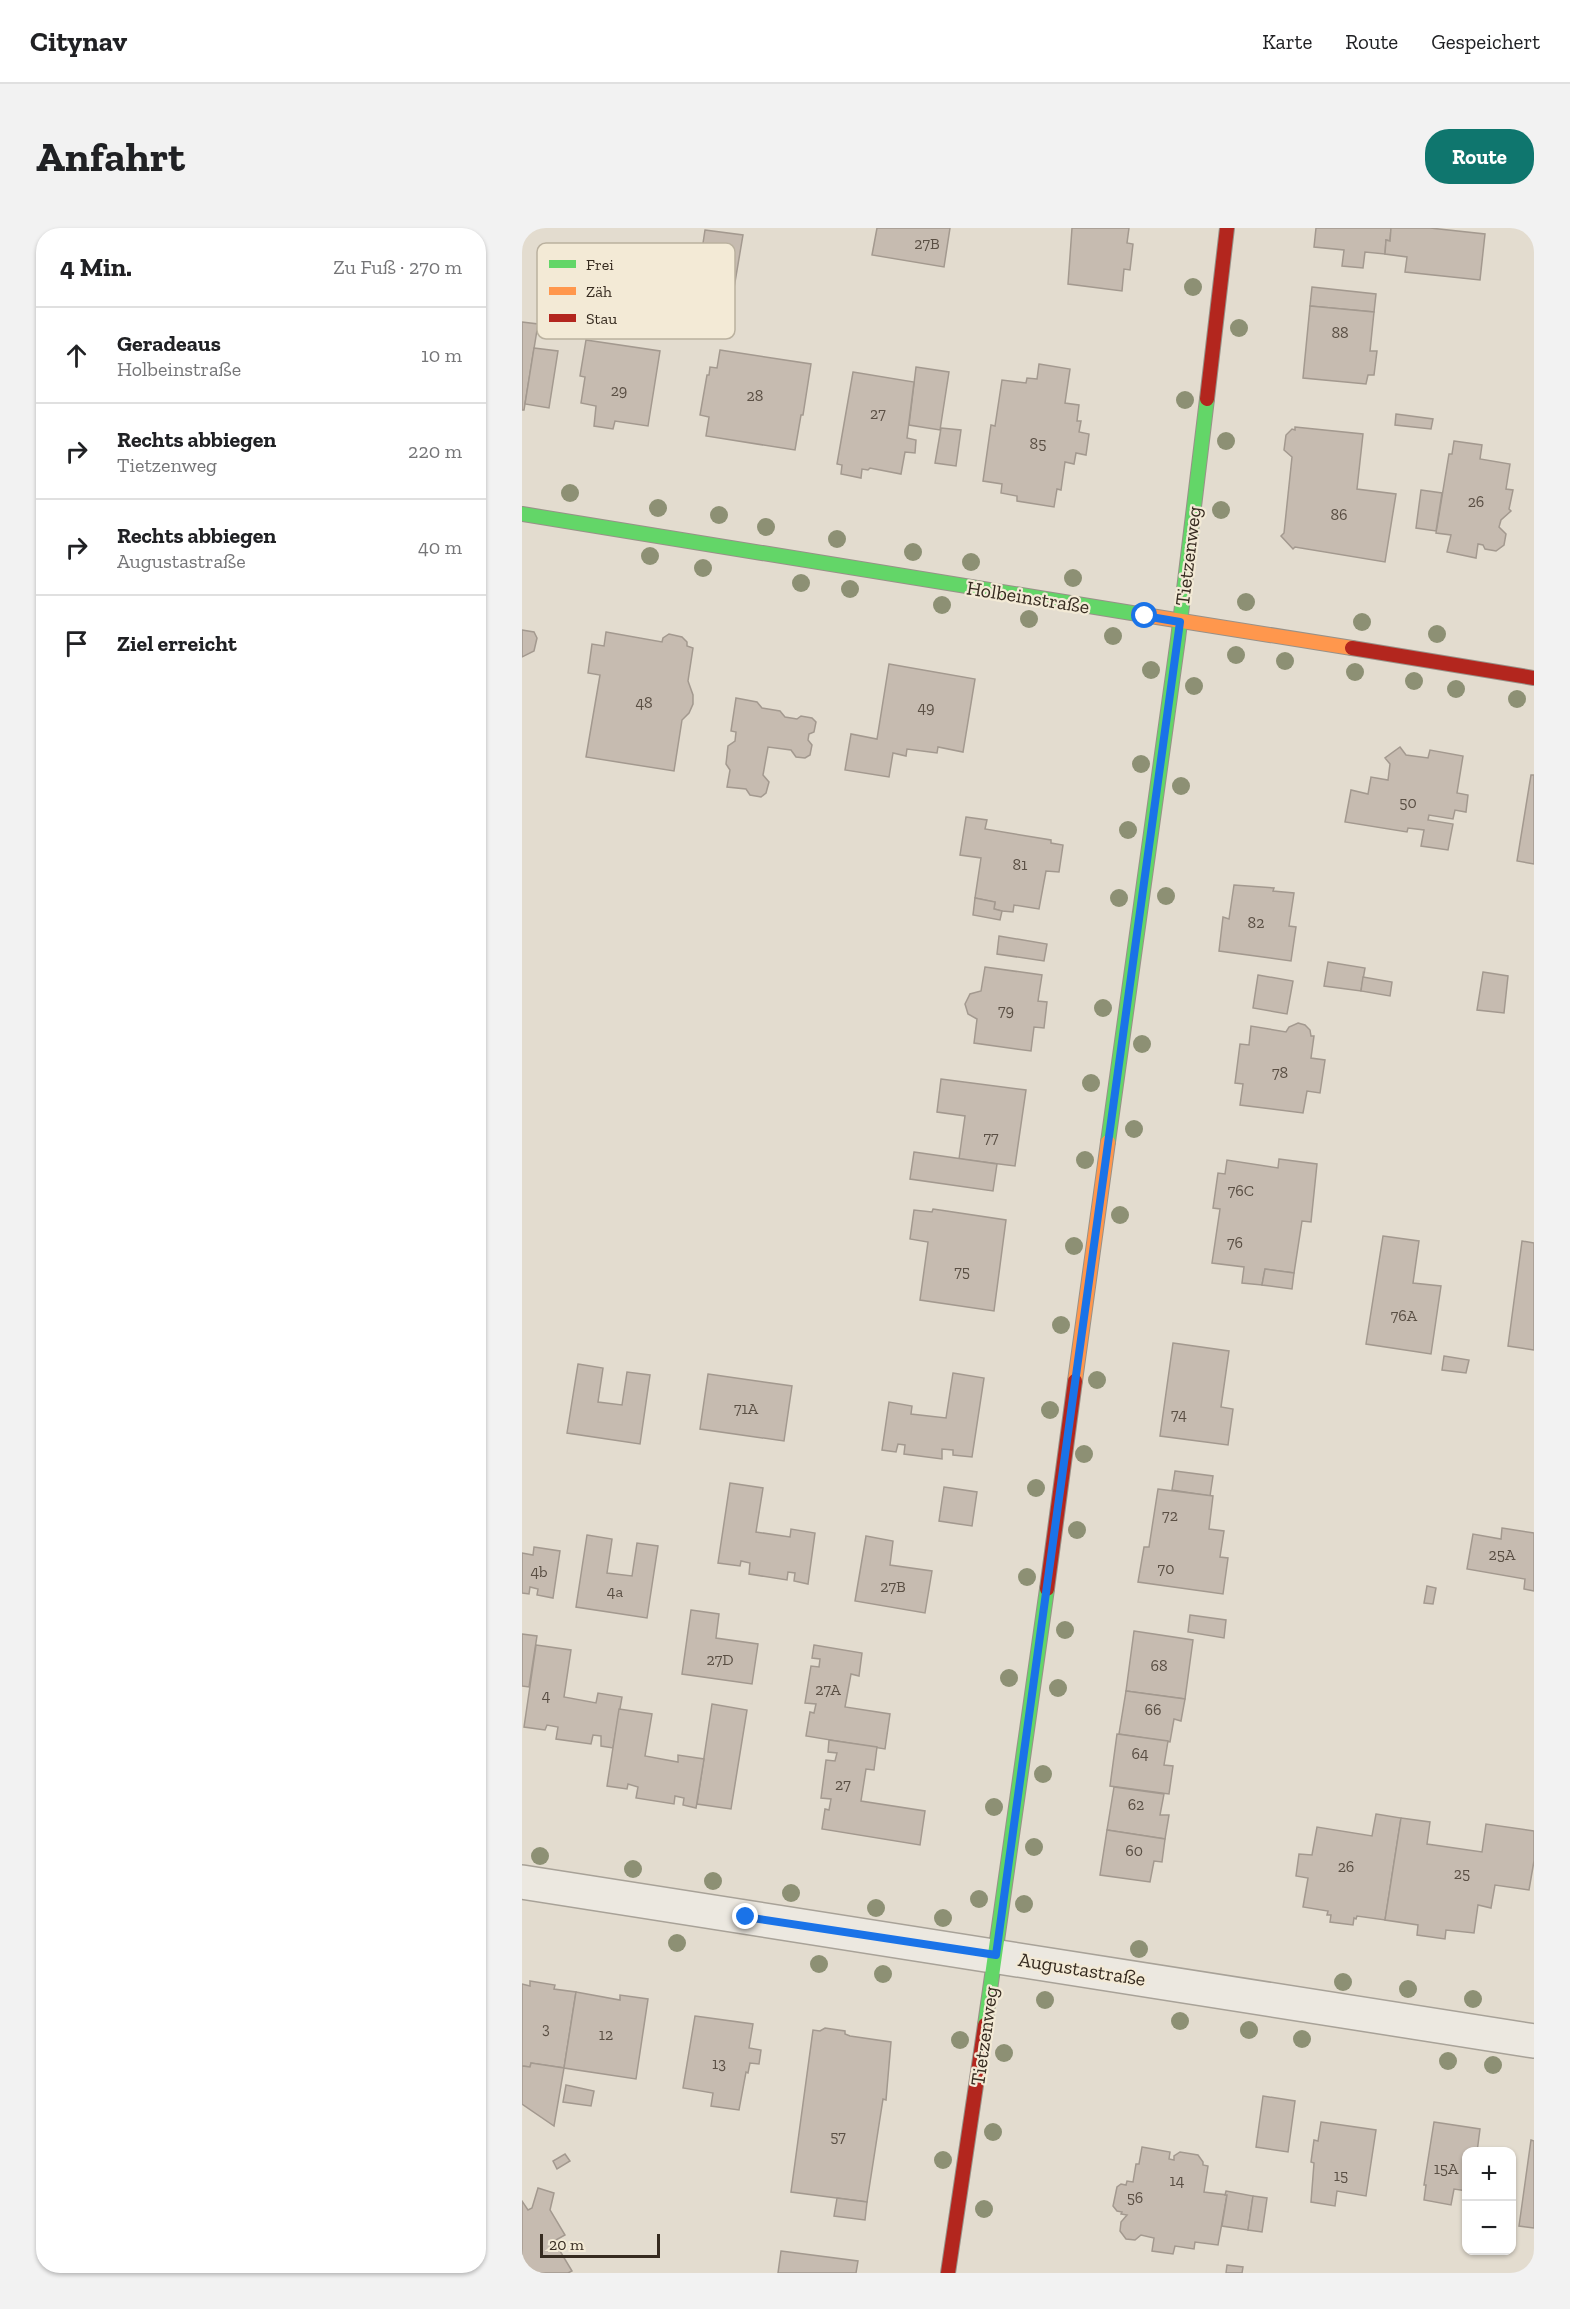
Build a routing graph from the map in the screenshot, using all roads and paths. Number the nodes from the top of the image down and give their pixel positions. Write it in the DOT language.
graph roads {
  1 [pos="1227,228"];
  2 [pos="522,513"];
  3 [pos="1180,622"];
  4 [pos="1534,678"];
  5 [pos="522,1882"];
  6 [pos="996,1955"];
  7 [pos="1534,2041"];
  8 [pos="948,2273"];
  1 -- 3 [label="street, Tietzenweg"];
  2 -- 3 [label="street, Holbeinstraße"];
  3 -- 4 [label="street, Holbeinstraße"];
  3 -- 6 [label="street, Tietzenweg"];
  5 -- 6 [label="street, Augustastraße"];
  6 -- 7 [label="street, Augustastraße"];
  6 -- 8 [label="street, Tietzenweg"];
}
